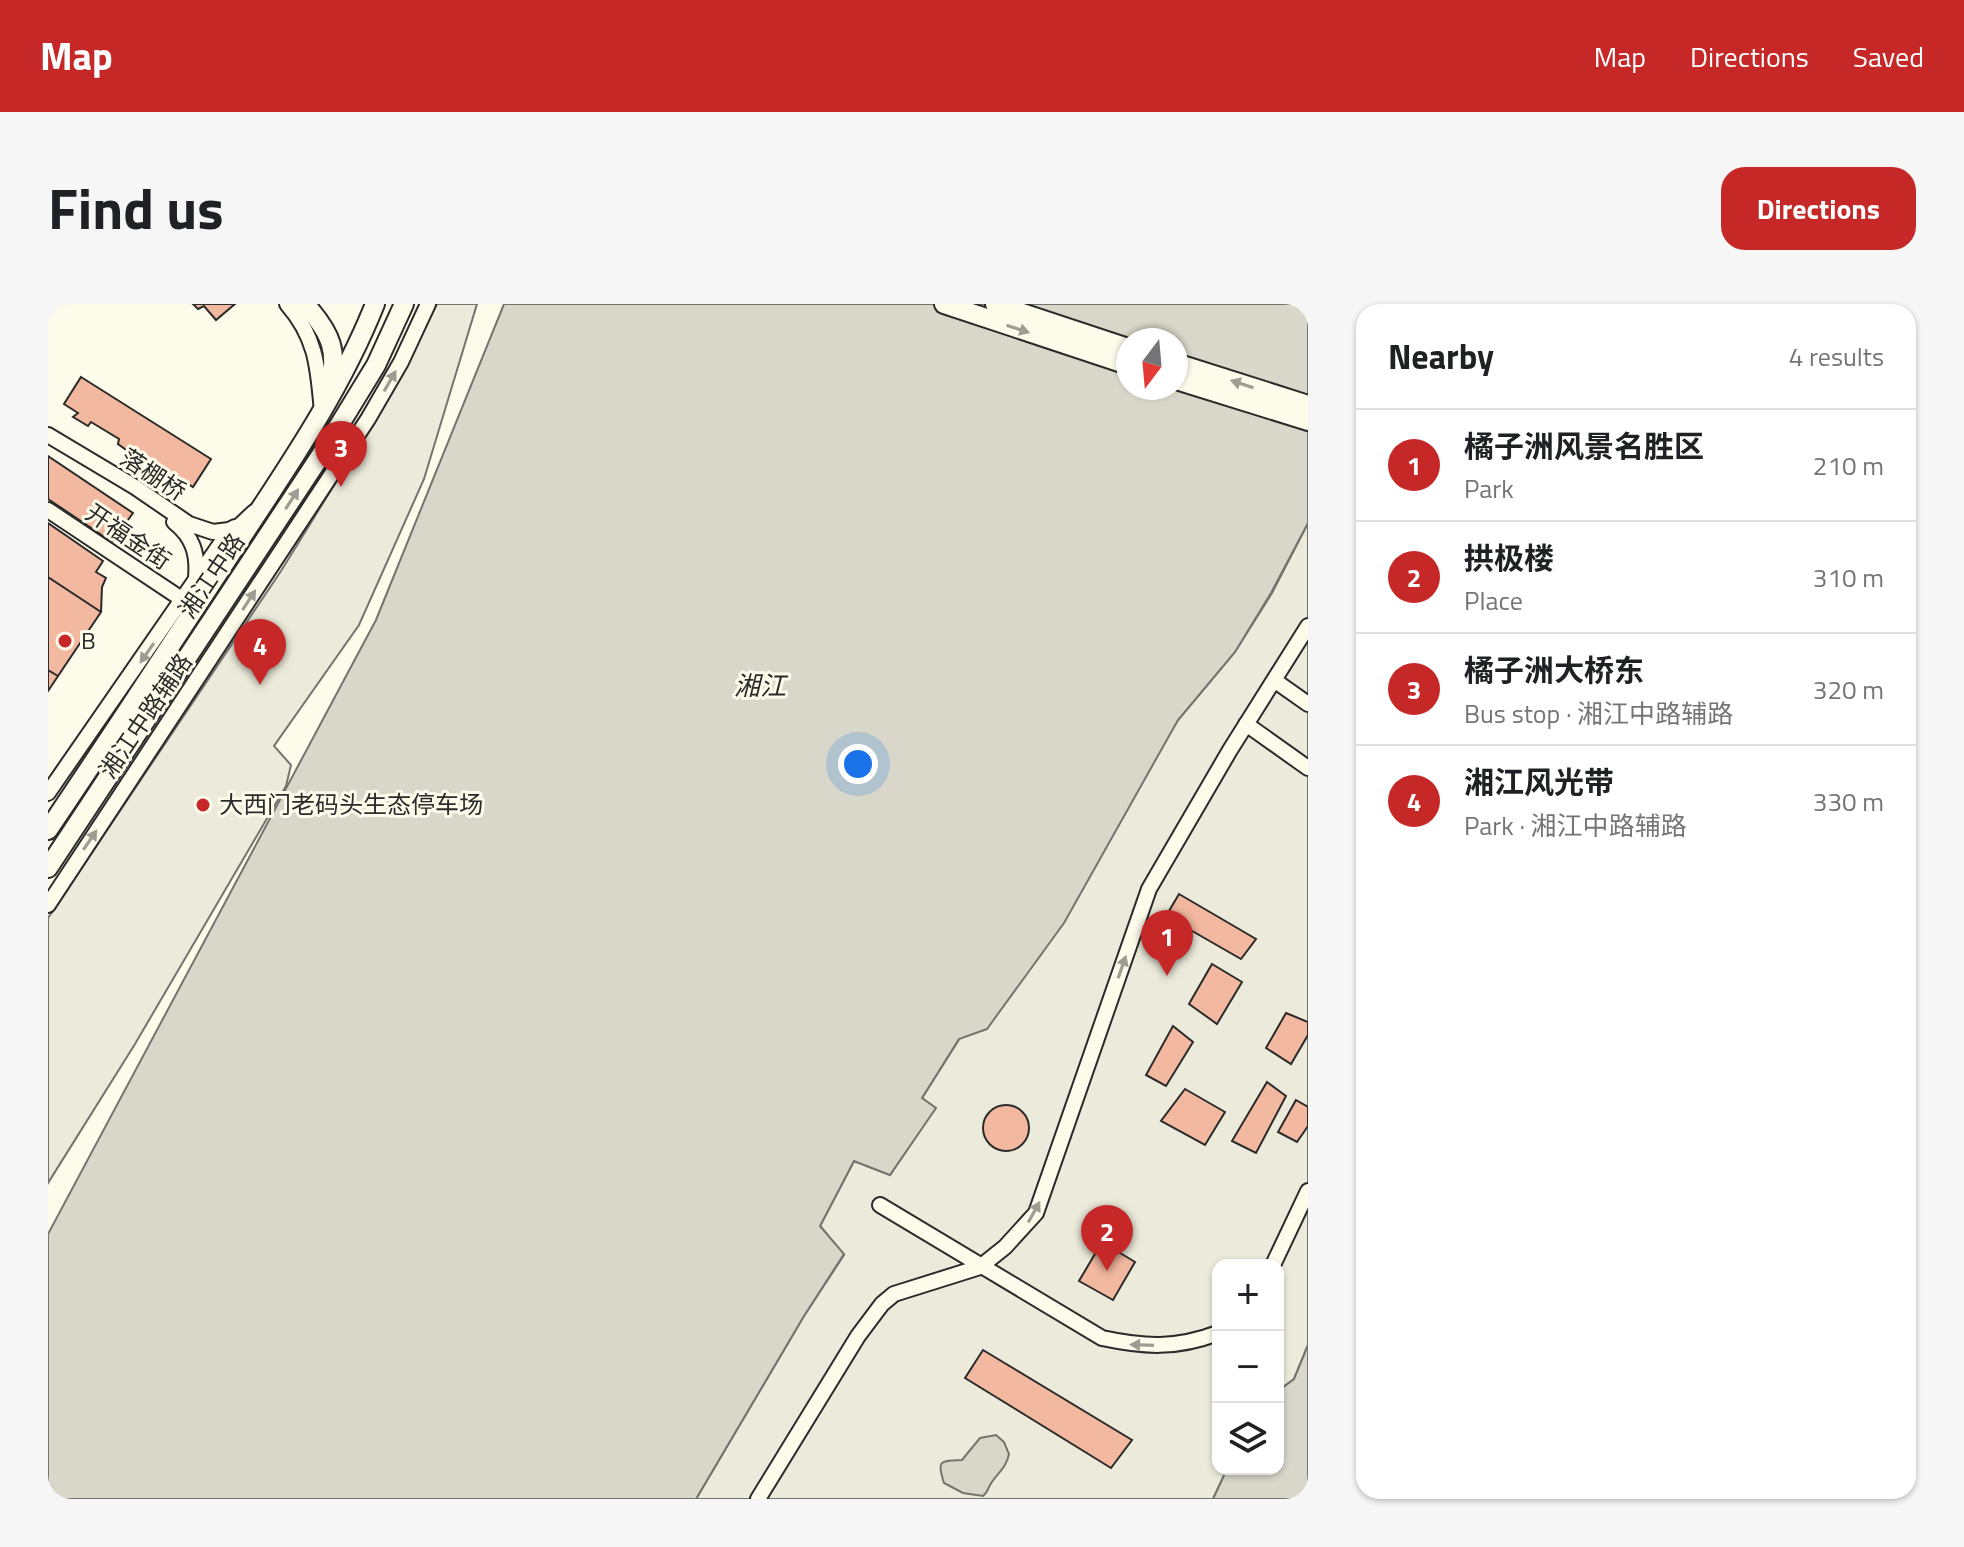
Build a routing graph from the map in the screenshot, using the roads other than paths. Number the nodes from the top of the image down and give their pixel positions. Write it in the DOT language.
graph roads {
  1 [pos="287,304"];
  2 [pos="305,304"];
  3 [pos="375,304"];
  4 [pos="404,304"];
  5 [pos="428,304"];
  6 [pos="944,304"];
  7 [pos="995,304"];
  8 [pos="1116,344"];
  9 [pos="1116,361"];
  10 [pos="1188,367"];
  11 [pos="1188,384"];
  12 [pos="1308,405"];
  13 [pos="322,412"];
  14 [pos="1308,421"];
  15 [pos="48,436"];
  16 [pos="263,504"];
  17 [pos="48,510"];
  18 [pos="238,524"];
  19 [pos="196,580"];
  20 [pos="183,600"];
  21 [pos="1308,626"];
  22 [pos="1274,680"];
  23 [pos="1308,704"];
  24 [pos="1246,724"];
  25 [pos="1308,768"];
  26 [pos="48,793"];
  27 [pos="48,830"];
  28 [pos="48,868"];
  29 [pos="48,905"];
  30 [pos="1308,1191"];
  31 [pos="880,1205"];
  32 [pos="1276,1259"];
  33 [pos="980,1267"];
  34 [pos="1212,1335"];
  35 [pos="758,1499"];
  1 -- 13 [label="street"];
  2 -- 13 [label="main road"];
  3 -- 13 [label="main road, 湘江中路"];
  28 -- 4 [label="main road, 湘江中路, one-way"];
  29 -- 5 [label="street, 湘江中路辅路, one-way"];
  6 -- 9 [label="main road, one-way"];
  7 -- 8 [label="main road"];
  12 -- 10 [label="main road, one-way"];
  11 -- 14 [label="main road"];
  13 -- 16 [label="main road, 湘江中路"];
  15 -- 18 [label="street, 落棚桥"];
  15 -- 19 [label="street, 落棚桥"];
  16 -- 18 [label="street, 湘江中路"];
  16 -- 27 [label="main road, 湘江中路"];
  17 -- 20 [label="street, 开福金街"];
  18 -- 19 [label="street, 湘江中路"];
  19 -- 20 [label="street, 湘江中路"];
  20 -- 26 [label="street, 湘江中路, one-way"];
  21 -- 22 [label="street"];
  22 -- 23 [label="street"];
  22 -- 24 [label="street"];
  24 -- 25 [label="street"];
  33 -- 24 [label="street, one-way"];
  30 -- 32 [label="street"];
  31 -- 33 [label="street"];
  34 -- 33 [label="street, one-way"];
  33 -- 35 [label="street"];
}
